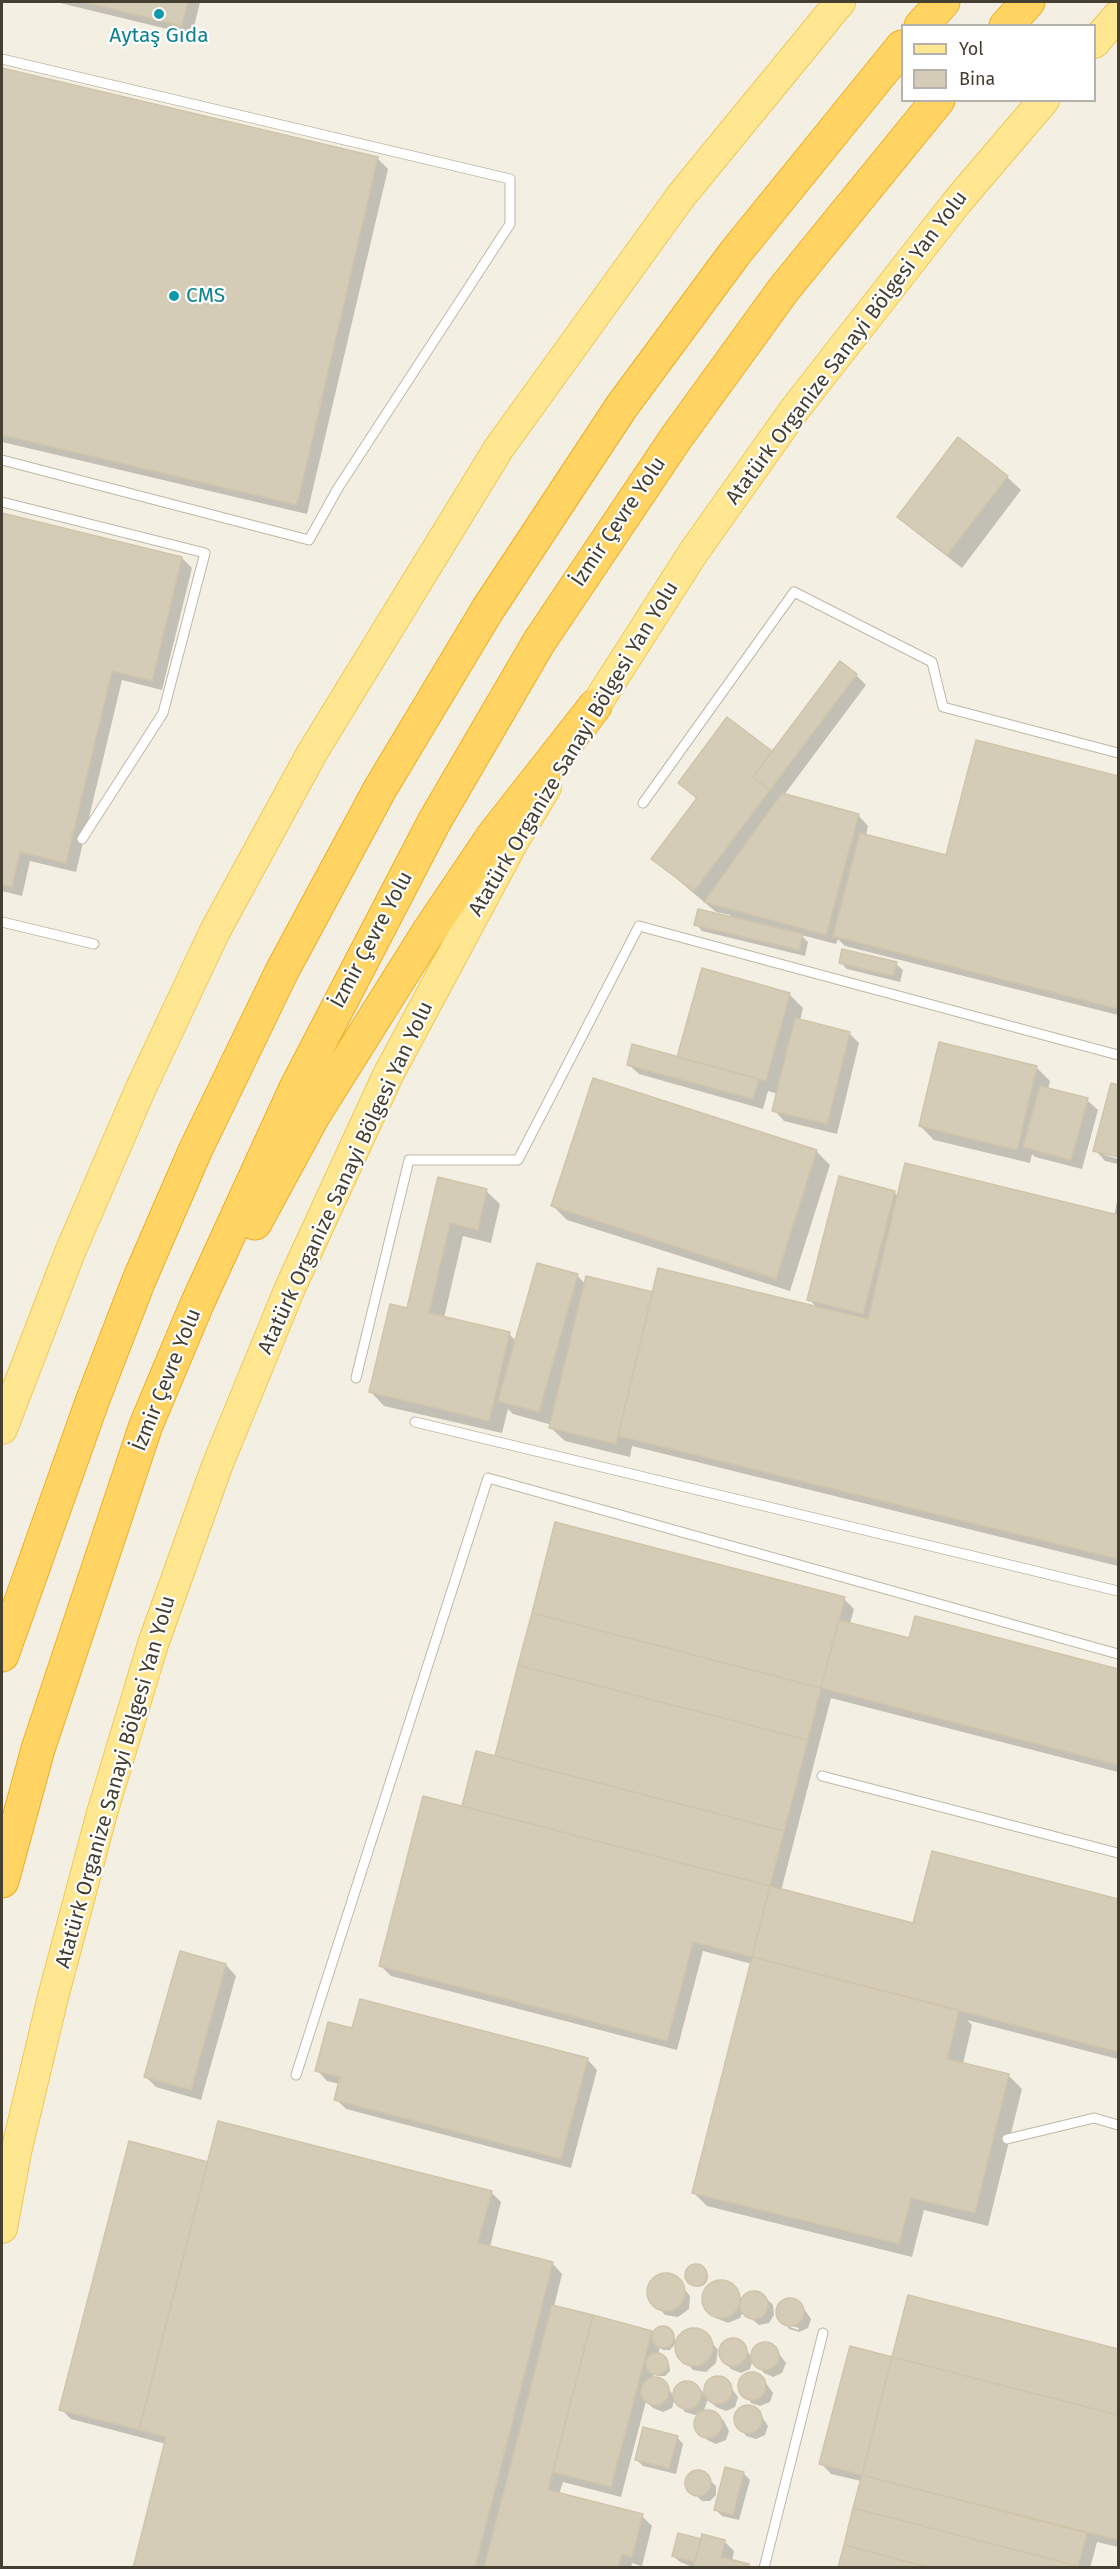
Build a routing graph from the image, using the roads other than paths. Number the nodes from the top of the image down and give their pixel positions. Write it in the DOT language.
graph roads {
  1 [pos="840,2"];
  2 [pos="943,2"];
  3 [pos="1028,2"];
  4 [pos="1119,16"];
  5 [pos="923,24"];
  6 [pos="1008,24"];
  7 [pos="1119,32"];
  8 [pos="1096,42"];
  9 [pos="901,49"];
  10 [pos="1096,52"];
  11 [pos="2,59"];
  12 [pos="936,102"];
  13 [pos="1042,102"];
  14 [pos="2,460"];
  15 [pos="2,502"];
  16 [pos="595,706"];
  17 [pos="1119,753"];
  18 [pos="643,803"];
  19 [pos="82,839"];
  20 [pos="2,922"];
  21 [pos="94,944"];
  22 [pos="1119,1055"];
  23 [pos="356,1378"];
  24 [pos="415,1422"];
  25 [pos="146,1425"];
  26 [pos="2,1429"];
  27 [pos="1119,1591"];
  28 [pos="1119,1654"];
  29 [pos="2,1655"];
  30 [pos="822,1776"];
  31 [pos="1119,1853"];
  32 [pos="2,1881"];
  33 [pos="296,2075"];
  34 [pos="1119,2125"];
  35 [pos="1007,2139"];
  36 [pos="2,2228"];
  37 [pos="823,2333"];
  38 [pos="764,2568"];
  1 -- 26 [label="main road"];
  2 -- 5 [label="highway"];
  3 -- 6 [label="highway"];
  4 -- 8 [label="main road"];
  7 -- 10 [label="main road"];
  9 -- 29 [label="highway"];
  11 -- 14 [label="lane"];
  12 -- 25 [label="highway, İzmir Çevre Yolu"];
  13 -- 16 [label="main road, Atatürk Organize Sanayi Bölgesi Yan Yolu"];
  15 -- 19 [label="lane"];
  16 -- 25 [label="highway"];
  16 -- 36 [label="main road, Atatürk Organize Sanayi Bölgesi Yan Yolu"];
  17 -- 18 [label="lane"];
  20 -- 21 [label="lane"];
  22 -- 23 [label="lane"];
  24 -- 27 [label="lane"];
  25 -- 32 [label="highway, İzmir Çevre Yolu"];
  28 -- 33 [label="lane"];
  30 -- 31 [label="lane"];
  34 -- 35 [label="lane"];
  37 -- 38 [label="lane"];
}
